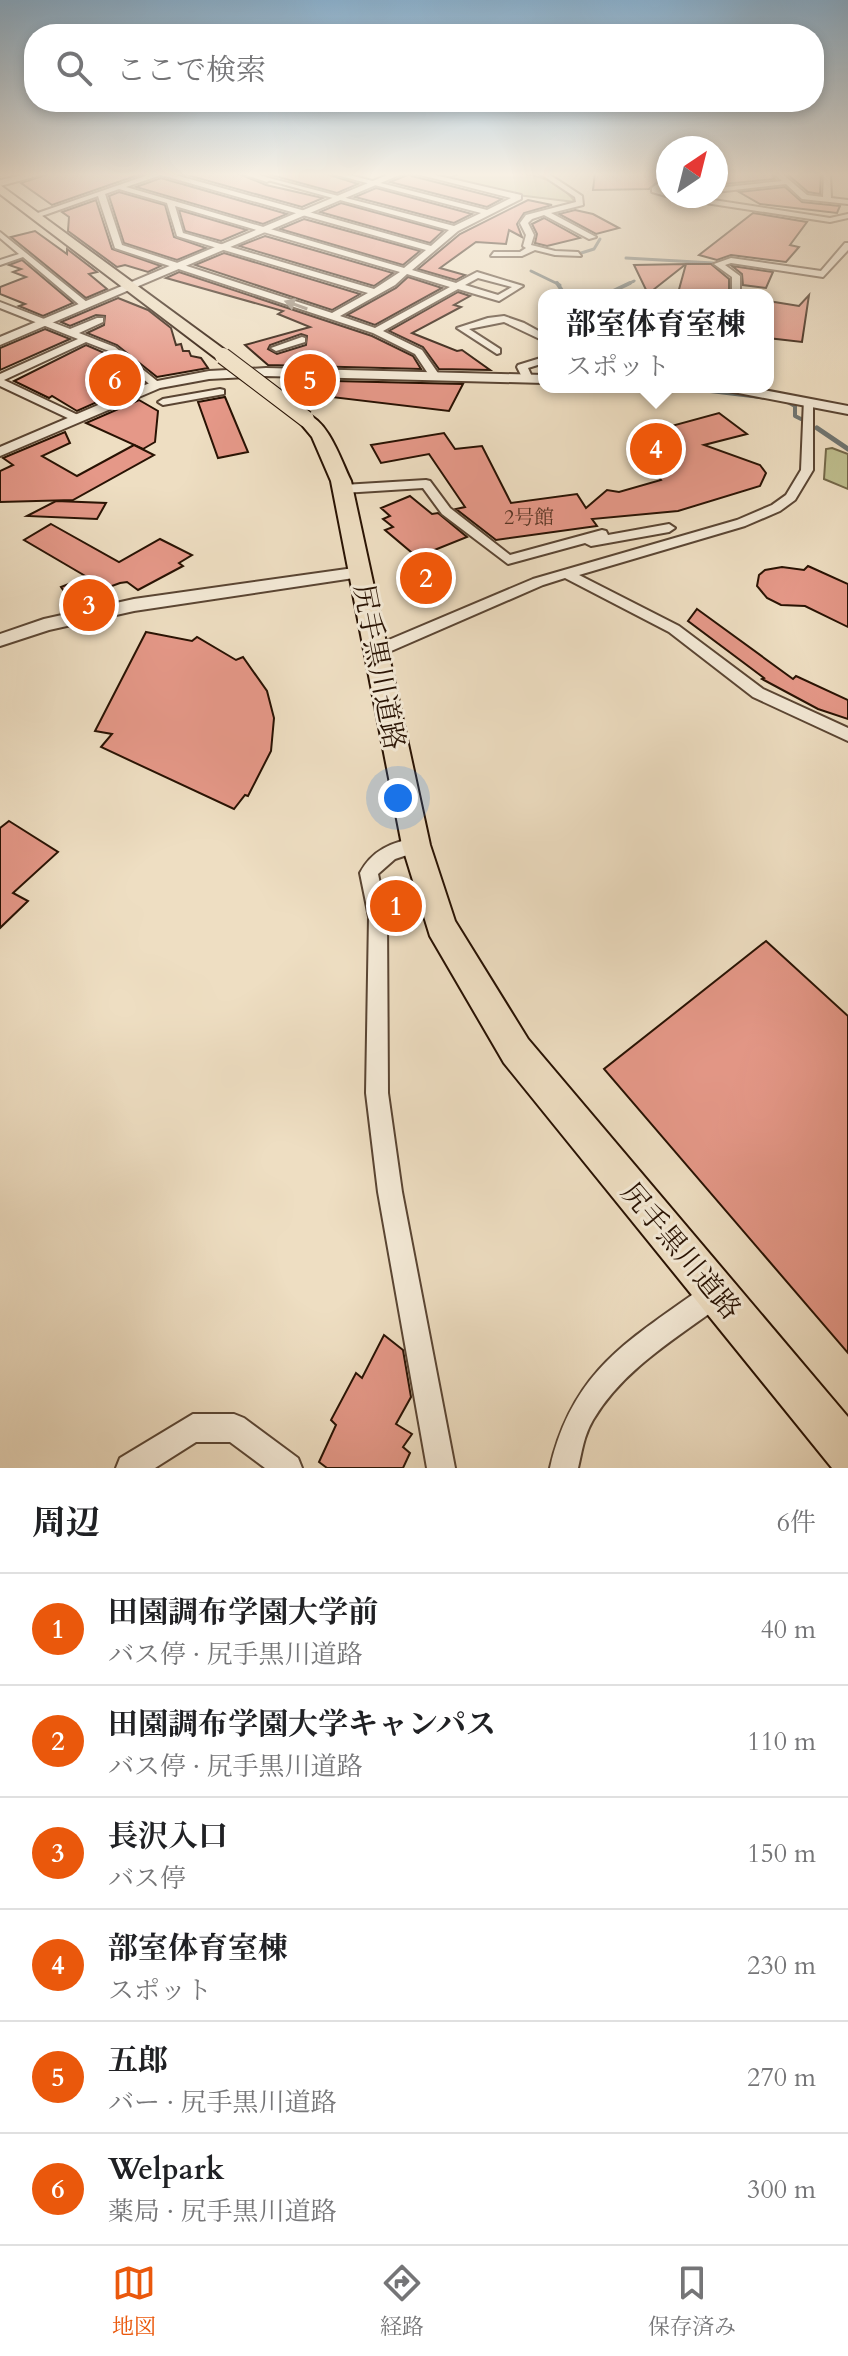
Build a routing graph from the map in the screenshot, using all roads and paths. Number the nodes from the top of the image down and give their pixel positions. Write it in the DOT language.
graph roads {
  1 [pos="9,242"];
  2 [pos="71,242"];
  3 [pos="117,242"];
  4 [pos="205,242"];
  5 [pos="238,242"];
  6 [pos="305,242"];
  7 [pos="406,242"];
  8 [pos="441,242"];
  9 [pos="528,242"];
  10 [pos="848,245"];
  11 [pos="224,247"];
  12 [pos="533,248"];
  13 [pos="433,249"];
  14 [pos="25,254"];
  15 [pos="494,254"];
  16 [pos="578,254"];
  17 [pos="1,262"];
  18 [pos="181,266"];
  19 [pos="406,271"];
  20 [pos="457,286"];
  21 [pos="130,287"];
  22 [pos="736,289"];
  23 [pos="374,292"];
  24 [pos="0,305"];
  25 [pos="85,305"];
  26 [pos="332,317"];
  27 [pos="100,320"];
  28 [pos="44,322"];
  29 [pos="376,331"];
  30 [pos="538,332"];
  31 [pos="70,333"];
  32 [pos="86,339"];
  33 [pos="302,340"];
  34 [pos="0,341"];
  35 [pos="276,348"];
  36 [pos="497,351"];
  37 [pos="538,362"];
  38 [pos="521,369"];
  39 [pos="435,376"];
  40 [pos="538,376"];
  41 [pos="0,380"];
  42 [pos="157,385"];
  43 [pos="220,392"];
  44 [pos="762,393"];
  45 [pos="808,401"];
  46 [pos="163,402"];
  47 [pos="848,410"];
  48 [pos="76,418"];
  49 [pos="0,452"];
  50 [pos="343,489"];
  51 [pos="462,505"];
  52 [pos="446,511"];
  53 [pos="669,528"];
  54 [pos="602,534"];
  55 [pos="566,543"];
  56 [pos="361,572"];
  57 [pos="565,573"];
  58 [pos="0,640"];
  59 [pos="377,651"];
  60 [pos="848,735"];
  61 [pos="416,845"];
  62 [pos="717,1293"];
  63 [pos="848,1452"];
  64 [pos="285,1467"];
  65 [pos="130,1468"];
  66 [pos="441,1468"];
  67 [pos="564,1468"];
  1 -- 14 [label="street"];
  2 -- 21 [label="main road, 尻手黒川道路"];
  3 -- 18 [label="street"];
  4 -- 11 [label="street"];
  5 -- 11 [label="street"];
  6 -- 19 [label="street"];
  7 -- 13 [label="street"];
  8 -- 13 [label="street"];
  9 -- 12 [label="street"];
  10 -- 22 [label="street"];
  11 -- 18 [label="street"];
  11 -- 23 [label="street"];
  12 -- 15 [label="street"];
  12 -- 16 [label="street"];
  13 -- 19 [label="street"];
  14 -- 17 [label="street"];
  14 -- 25 [label="street"];
  18 -- 21 [label="street"];
  26 -- 18 [label="street, one-way"];
  19 -- 20 [label="street"];
  19 -- 23 [label="street"];
  20 -- 20 [label="street"];
  20 -- 29 [label="street"];
  21 -- 25 [label="street"];
  21 -- 50 [label="main road, 尻手黒川道路, bridge"];
  23 -- 26 [label="street"];
  24 -- 28 [label="street"];
  25 -- 28 [label="street"];
  26 -- 29 [label="street"];
  27 -- 31 [label="street"];
  28 -- 31 [label="street"];
  28 -- 34 [label="street"];
  29 -- 39 [label="street"];
  30 -- 36 [label="street"];
  31 -- 32 [label="street"];
  32 -- 41 [label="street"];
  32 -- 42 [label="street"];
  33 -- 35 [label="street"];
  37 -- 38 [label="street"];
  38 -- 39 [label="street"];
  38 -- 40 [label="street"];
  39 -- 42 [label="street"];
  41 -- 48 [label="street"];
  42 -- 48 [label="street"];
  43 -- 46 [label="street"];
  44 -- 45 [label="street"];
  45 -- 47 [label="street"];
  45 -- 57 [label="street"];
  48 -- 49 [label="street"];
  50 -- 52 [label="street"];
  50 -- 56 [label="main road, 尻手黒川道路"];
  51 -- 52 [label="street"];
  52 -- 55 [label="street"];
  53 -- 55 [label="street"];
  54 -- 55 [label="street"];
  56 -- 58 [label="street"];
  56 -- 59 [label="main road, 尻手黒川道路"];
  57 -- 59 [label="street"];
  57 -- 60 [label="street"];
  59 -- 61 [label="main road, 尻手黒川道路"];
  61 -- 62 [label="main road, 尻手黒川道路"];
  61 -- 66 [label="street"];
  62 -- 63 [label="main road, 尻手黒川道路"];
  62 -- 67 [label="street"];
  64 -- 65 [label="street"];
}
